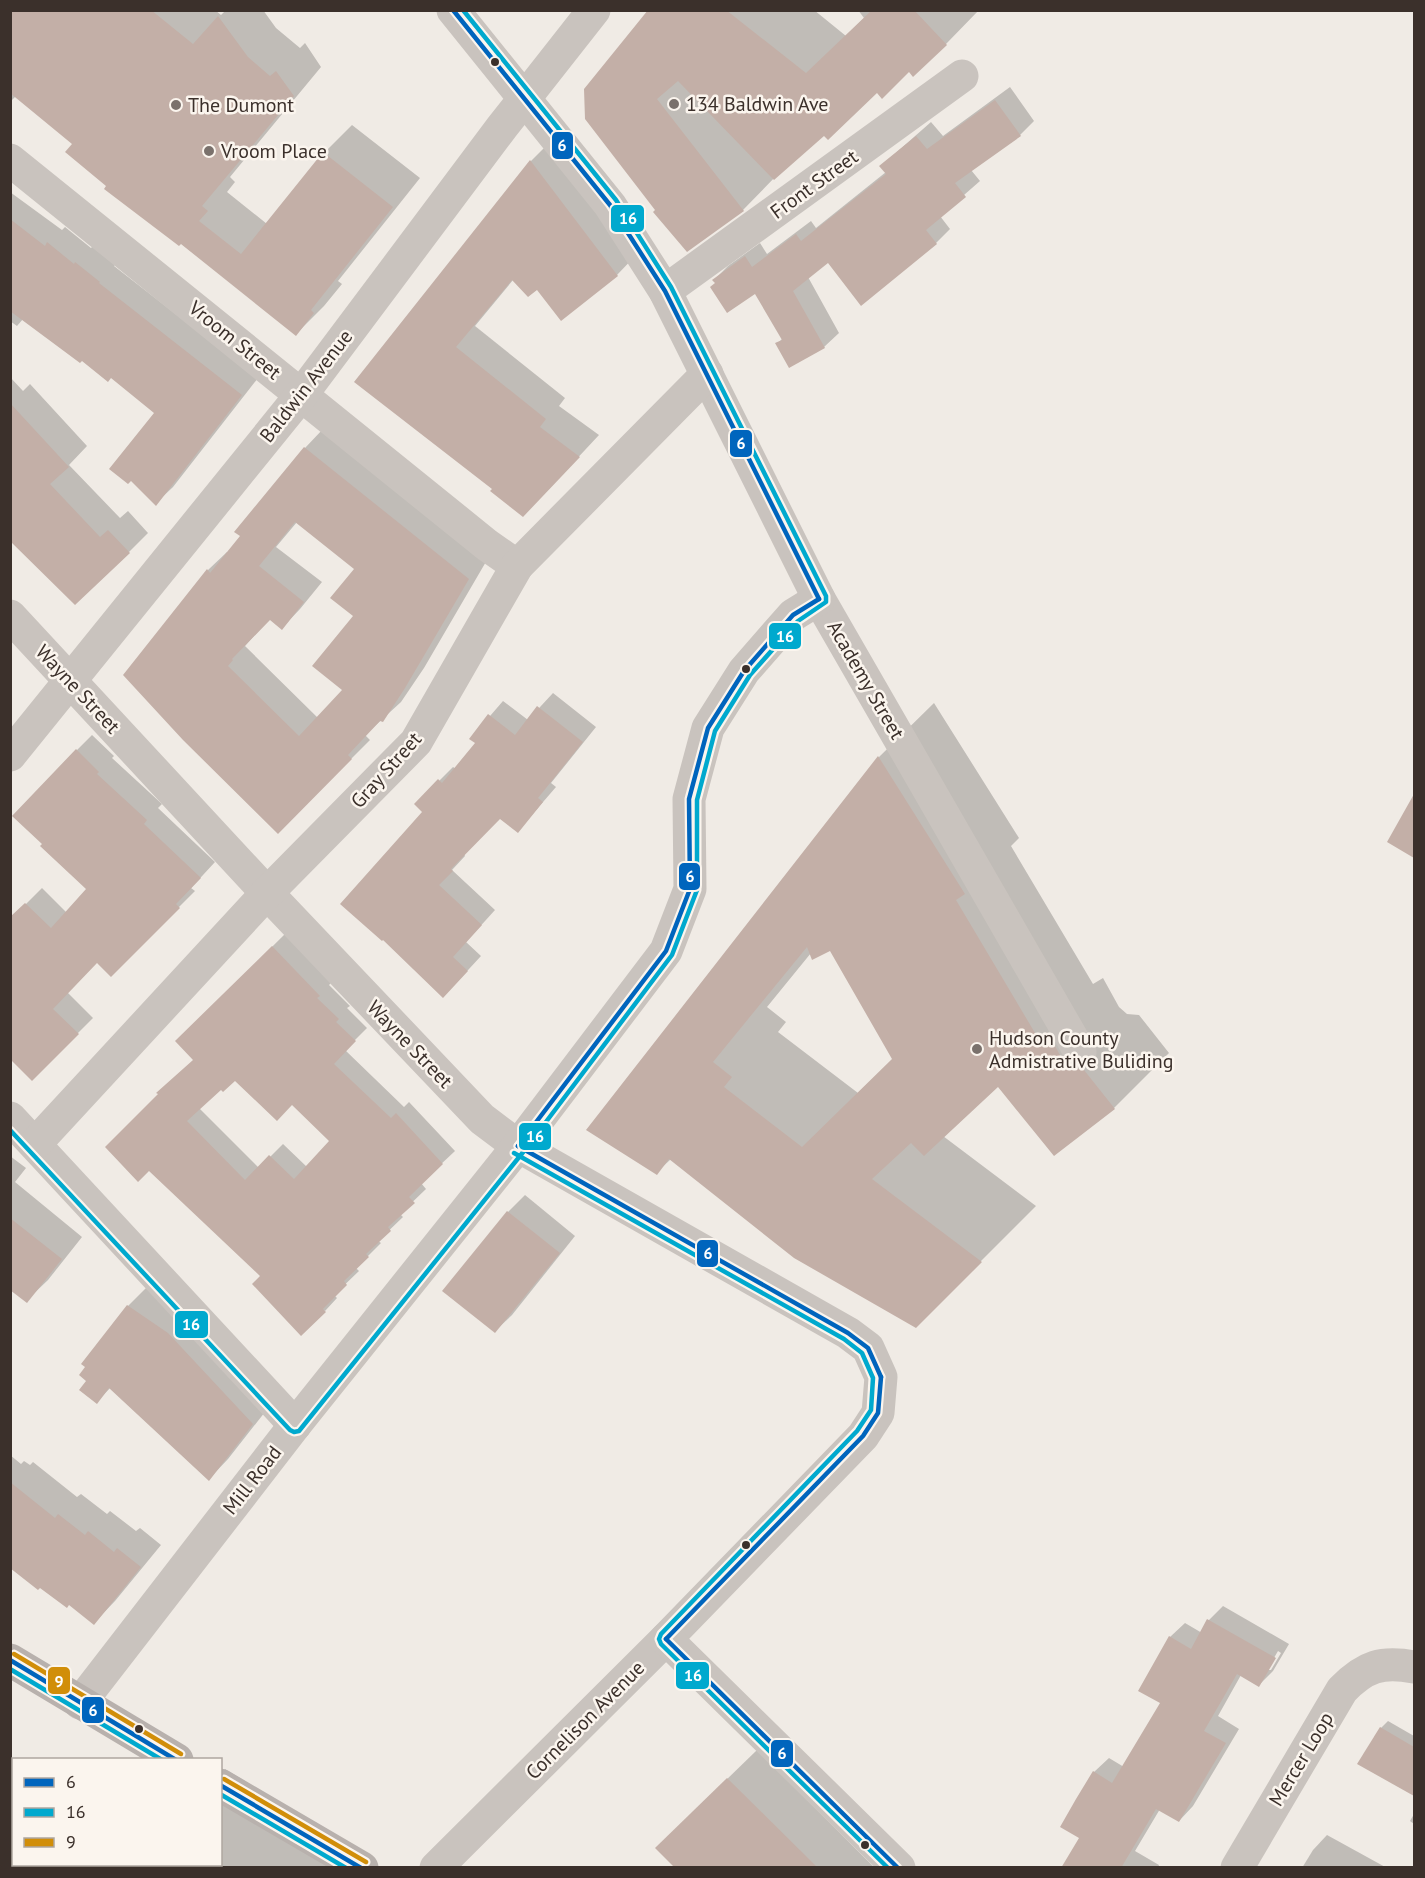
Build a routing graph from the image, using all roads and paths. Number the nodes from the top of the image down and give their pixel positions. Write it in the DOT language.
graph roads {
  1 [pos="453,10"];
  2 [pos="594,10"];
  3 [pos="962,76"];
  4 [pos="525,98"];
  5 [pos="10,160"];
  6 [pos="665,291"];
  7 [pos="707,374"];
  8 [pos="302,394"];
  9 [pos="517,566"];
  10 [pos="819,599"];
  11 [pos="10,616"];
  12 [pos="70,680"];
  13 [pos="10,755"];
  14 [pos="267,893"];
  15 [pos="1080,1052"];
  16 [pos="10,1118"];
  17 [pos="35,1144"];
  18 [pos="518,1146"];
  19 [pos="881,1377"];
  20 [pos="295,1425"];
  21 [pos="666,1639"];
  22 [pos="1414,1667"];
  23 [pos="14,1668"];
  24 [pos="80,1703"];
  25 [pos="174,1758"];
  26 [pos="222,1786"];
  27 [pos="362,1868"];
  28 [pos="436,1868"];
  29 [pos="899,1868"];
  30 [pos="1237,1868"];
  1 -- 4 [label="street, Academy Street"];
  2 -- 4 [label="street, Baldwin Avenue"];
  3 -- 6 [label="street, Front Street"];
  4 -- 6 [label="street, Academy Street"];
  4 -- 8 [label="street, Baldwin Avenue"];
  5 -- 8 [label="street, Vroom Street"];
  6 -- 7 [label="street, Academy Street"];
  7 -- 9 [label="street, Gray Street"];
  7 -- 10 [label="street, Academy Street"];
  8 -- 9 [label="street, Vroom Street"];
  8 -- 12 [label="street, Baldwin Avenue"];
  9 -- 14 [label="street, Gray Street"];
  10 -- 15 [label="street, Academy Street"];
  10 -- 18 [label="street, Mill Road"];
  11 -- 12 [label="street, Wayne Street"];
  12 -- 13 [label="street, Baldwin Avenue"];
  12 -- 14 [label="street, Wayne Street"];
  14 -- 17 [label="street, Gray Street"];
  14 -- 18 [label="street, Wayne Street"];
  16 -- 17 [label="street"];
  17 -- 20 [label="street"];
  18 -- 19 [label="street, Wayne Street"];
  18 -- 20 [label="street, Mill Road"];
  19 -- 21 [label="street, Cornelison Avenue"];
  20 -- 24 [label="street, Mill Road"];
  21 -- 28 [label="street, Cornelison Avenue"];
  21 -- 29 [label="street"];
  22 -- 30 [label="street, Mercer Loop"];
  23 -- 24 [label="main road"];
  24 -- 25 [label="main road"];
  26 -- 27 [label="main road"];
}
